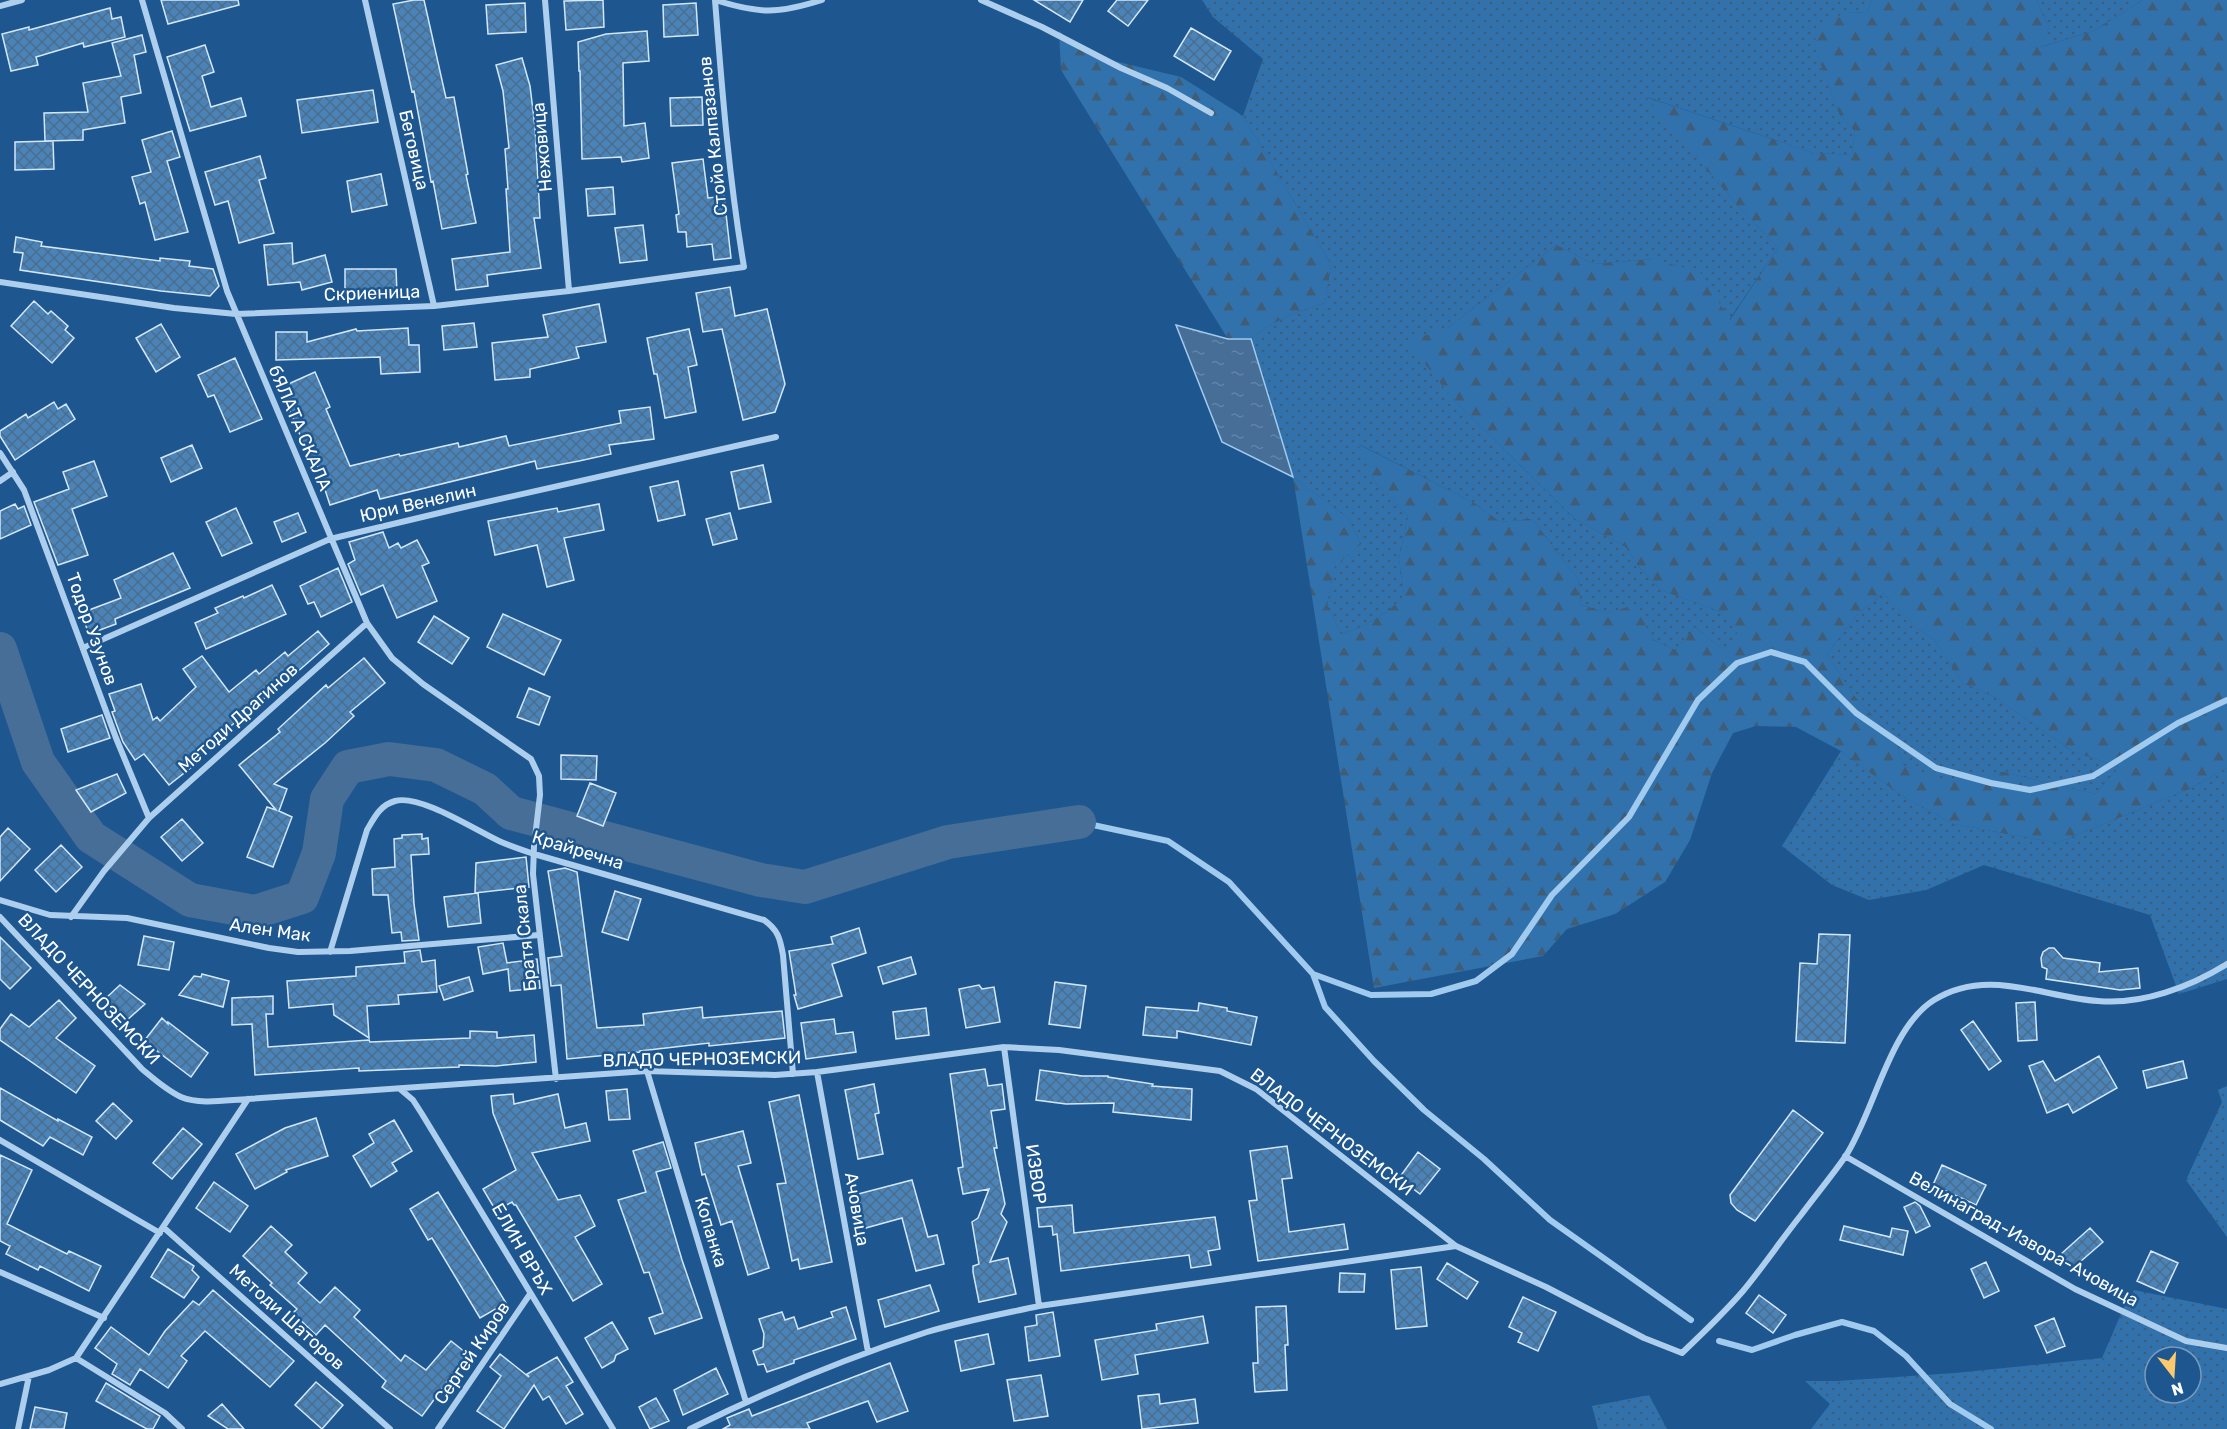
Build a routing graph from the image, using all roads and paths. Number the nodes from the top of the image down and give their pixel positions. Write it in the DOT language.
graph roads {
  1 [pos="22,0"];
  2 [pos="141,0"];
  3 [pos="365,0"];
  4 [pos="545,0"];
  5 [pos="715,0"];
  6 [pos="822,0"];
  7 [pos="981,0"];
  8 [pos="735,3"];
  9 [pos="0,6"];
  10 [pos="1211,112"];
  11 [pos="744,267"];
  12 [pos="0,282"];
  13 [pos="569,291"];
  14 [pos="434,306"];
  15 [pos="236,314"];
  16 [pos="776,437"];
  17 [pos="0,453"];
  18 [pos="13,472"];
  19 [pos="0,481"];
  20 [pos="330,539"];
  21 [pos="367,623"];
  22 [pos="83,648"];
  23 [pos="540,795"];
  24 [pos="149,818"];
  25 [pos="534,854"];
  26 [pos="0,900"];
  27 [pos="0,917"];
  28 [pos="71,917"];
  29 [pos="539,935"];
  30 [pos="330,952"];
  31 [pos="2227,964"];
  32 [pos="1004,1047"];
  33 [pos="647,1071"];
  34 [pos="817,1072"];
  35 [pos="793,1074"];
  36 [pos="556,1078"];
  37 [pos="400,1089"];
  38 [pos="248,1099"];
  39 [pos="0,1140"];
  40 [pos="1845,1156"];
  41 [pos="161,1230"];
  42 [pos="1456,1246"];
  43 [pos="0,1272"];
  44 [pos="530,1294"];
  45 [pos="1039,1306"];
  46 [pos="104,1318"];
  47 [pos="2227,1348"];
  48 [pos="868,1352"];
  49 [pos="76,1358"];
  50 [pos="29,1376"];
  51 [pos="0,1384"];
  52 [pos="746,1402"];
  53 [pos="18,1429"];
  54 [pos="182,1429"];
  55 [pos="390,1429"];
  56 [pos="438,1429"];
  57 [pos="613,1429"];
  58 [pos="690,1429"];
  1 -- 9 [label="street"];
  2 -- 15 [label="street, бЯЛАТА СКАЛА"];
  3 -- 14 [label="street, Беговица"];
  4 -- 13 [label="street, Нежовица"];
  5 -- 8 [label="street"];
  5 -- 11 [label="street, Стойо Калпазанов"];
  6 -- 8 [label="street"];
  7 -- 10 [label="street"];
  11 -- 13 [label="street, Скриеница"];
  12 -- 15 [label="street, Скриеница"];
  13 -- 14 [label="street, Скриеница"];
  14 -- 15 [label="street, Скриеница"];
  15 -- 20 [label="street, бЯЛАТА СКАЛА"];
  16 -- 20 [label="street, Юри Венелин"];
  17 -- 18 [label="street, Тодор Узунов"];
  18 -- 19 [label="street"];
  18 -- 22 [label="street, Тодор Узунов"];
  20 -- 21 [label="street, бЯЛАТА СКАЛА"];
  20 -- 22 [label="street, Юри Венелин"];
  21 -- 23 [label="street, бЯЛАТА СКАЛА"];
  21 -- 24 [label="street, Методи Драгинов"];
  22 -- 24 [label="street, Тодор Узунов"];
  23 -- 25 [label="street, Братя Скала"];
  24 -- 28 [label="street, Методи Драгинов"];
  25 -- 29 [label="street, Братя Скала"];
  25 -- 30 [label="street, Крайречна"];
  25 -- 35 [label="street, Крайречна"];
  26 -- 28 [label="street, Ален Мак"];
  27 -- 38 [label="street, ВЛАДО ЧЕРНОЗЕМСКИ"];
  28 -- 30 [label="street, Ален Мак"];
  29 -- 30 [label="street, Ален Мак"];
  29 -- 36 [label="street, Братя Скала"];
  31 -- 40 [label="street"];
  32 -- 34 [label="street, ВЛАДО ЧЕРНОЗЕМСКИ"];
  32 -- 42 [label="street, ВЛАДО ЧЕРНОЗЕМСКИ"];
  32 -- 45 [label="street, ИЗВОР"];
  33 -- 35 [label="street, ВЛАДО ЧЕРНОЗЕМСКИ"];
  33 -- 36 [label="street, ВЛАДО ЧЕРНОЗЕМСКИ"];
  33 -- 52 [label="street, Копанка"];
  34 -- 35 [label="street, ВЛАДО ЧЕРНОЗЕМСКИ"];
  34 -- 48 [label="street, Ачовица"];
  36 -- 37 [label="street, ВЛАДО ЧЕРНОЗЕМСКИ"];
  37 -- 38 [label="street, ВЛАДО ЧЕРНОЗЕМСКИ"];
  37 -- 44 [label="street, ЕЛИН ВРЪХ"];
  38 -- 41 [label="street"];
  39 -- 41 [label="street, Методи Шаторов"];
  40 -- 42 [label="street, ВЛАДО ЧЕРНОЗЕМСКИ"];
  40 -- 47 [label="street, Велинаград-Извора-Ачовица"];
  41 -- 46 [label="street"];
  41 -- 55 [label="street, Методи Шаторов"];
  42 -- 45 [label="street"];
  43 -- 46 [label="street"];
  44 -- 56 [label="street, Сергей Киров"];
  44 -- 57 [label="street, ЕЛИН ВРЪХ"];
  45 -- 48 [label="street"];
  46 -- 49 [label="street"];
  48 -- 52 [label="street"];
  49 -- 50 [label="street"];
  49 -- 54 [label="street"];
  50 -- 51 [label="street"];
  50 -- 53 [label="street"];
  52 -- 58 [label="street"];
}
